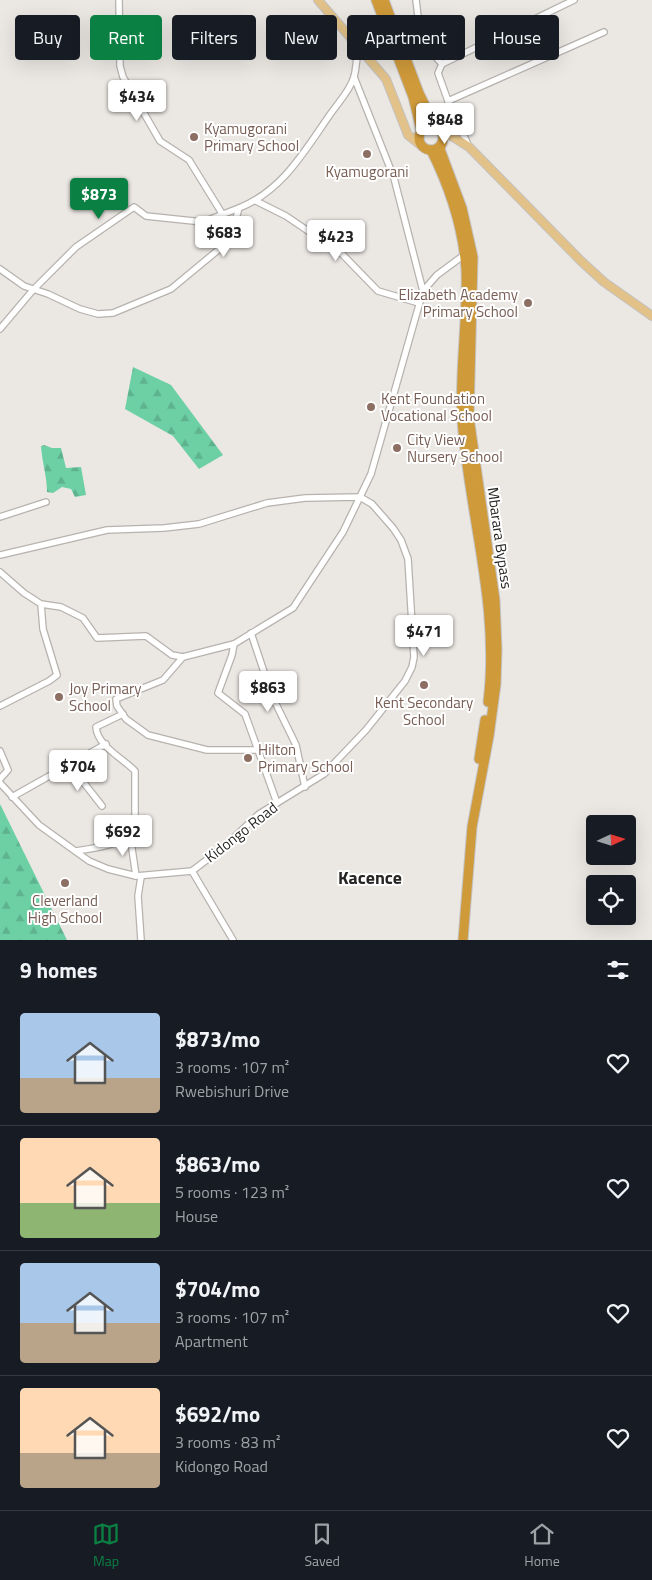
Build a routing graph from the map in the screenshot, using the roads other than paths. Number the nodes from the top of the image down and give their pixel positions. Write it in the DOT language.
graph roads {
  1 [pos="119,0"];
  2 [pos="318,0"];
  3 [pos="376,0"];
  4 [pos="384,0"];
  5 [pos="416,0"];
  6 [pos="574,0"];
  7 [pos="347,32"];
  8 [pos="604,32"];
  9 [pos="356,60"];
  10 [pos="371,60"];
  11 [pos="442,64"];
  12 [pos="354,77"];
  13 [pos="448,102"];
  14 [pos="400,120"];
  15 [pos="437,127"];
  16 [pos="421,130"];
  17 [pos="442,143"];
  18 [pos="466,145"];
  19 [pos="426,148"];
  20 [pos="256,202"];
  21 [pos="239,208"];
  22 [pos="223,215"];
  23 [pos="464,255"];
  24 [pos="0,269"];
  25 [pos="33,290"];
  26 [pos="423,291"];
  27 [pos="419,303"];
  28 [pos="652,316"];
  29 [pos="0,329"];
  30 [pos="360,497"];
  31 [pos="46,502"];
  32 [pos="0,517"];
  33 [pos="0,555"];
  34 [pos="0,572"];
  35 [pos="41,604"];
  36 [pos="251,633"];
  37 [pos="234,644"];
  38 [pos="183,657"];
  39 [pos="0,706"];
  40 [pos="123,714"];
  41 [pos="106,744"];
  42 [pos="0,750"];
  43 [pos="258,750"];
  44 [pos="73,764"];
  45 [pos="0,779"];
  46 [pos="0,783"];
  47 [pos="305,787"];
  48 [pos="12,797"];
  49 [pos="277,803"];
  50 [pos="102,806"];
  51 [pos="130,836"];
  52 [pos="76,851"];
  53 [pos="192,871"];
  54 [pos="139,876"];
  55 [pos="141,940"];
  56 [pos="233,940"];
  57 [pos="458,940"];
  58 [pos="463,940"];
  1 -- 22 [label="street"];
  2 -- 7 [label="main road"];
  3 -- 16 [label="highway"];
  4 -- 15 [label="highway"];
  5 -- 11 [label="street"];
  6 -- 11 [label="street"];
  8 -- 13 [label="street"];
  9 -- 12 [label="street"];
  10 -- 14 [label="main road"];
  11 -- 13 [label="street"];
  12 -- 20 [label="street"];
  12 -- 26 [label="street"];
  13 -- 18 [label="street"];
  14 -- 16 [label="main road"];
  14 -- 19 [label="main road"];
  15 -- 16 [label="highway"];
  15 -- 17 [label="highway"];
  15 -- 18 [label="main road"];
  16 -- 19 [label="highway"];
  17 -- 18 [label="main road"];
  17 -- 19 [label="highway"];
  17 -- 58 [label="highway, Mbarara Bypass"];
  18 -- 28 [label="main road"];
  19 -- 23 [label="highway, Mbarara Bypass"];
  20 -- 21 [label="street"];
  20 -- 27 [label="street"];
  21 -- 22 [label="street"];
  21 -- 25 [label="street"];
  22 -- 25 [label="street"];
  23 -- 26 [label="street"];
  23 -- 57 [label="highway, Mbarara Bypass"];
  24 -- 25 [label="street"];
  25 -- 29 [label="street"];
  26 -- 27 [label="street"];
  27 -- 30 [label="street"];
  30 -- 33 [label="street"];
  30 -- 36 [label="street"];
  30 -- 47 [label="street, Kidongo Road"];
  31 -- 32 [label="street"];
  34 -- 35 [label="street"];
  35 -- 38 [label="street"];
  35 -- 39 [label="street"];
  36 -- 37 [label="street"];
  36 -- 47 [label="street"];
  37 -- 38 [label="street"];
  37 -- 43 [label="street"];
  38 -- 40 [label="street"];
  40 -- 41 [label="street"];
  40 -- 43 [label="street"];
  41 -- 44 [label="street"];
  41 -- 51 [label="street"];
  42 -- 45 [label="street"];
  43 -- 49 [label="street"];
  44 -- 48 [label="street"];
  44 -- 50 [label="street"];
  46 -- 48 [label="street, Kidongo Road"];
  47 -- 49 [label="street, Kidongo Road"];
  48 -- 52 [label="street, Kidongo Road"];
  49 -- 53 [label="street, Kidongo Road"];
  51 -- 52 [label="street"];
  51 -- 54 [label="street"];
  52 -- 54 [label="street, Kidongo Road"];
  53 -- 54 [label="street, Kidongo Road"];
  53 -- 56 [label="street"];
  54 -- 55 [label="street"];
}
